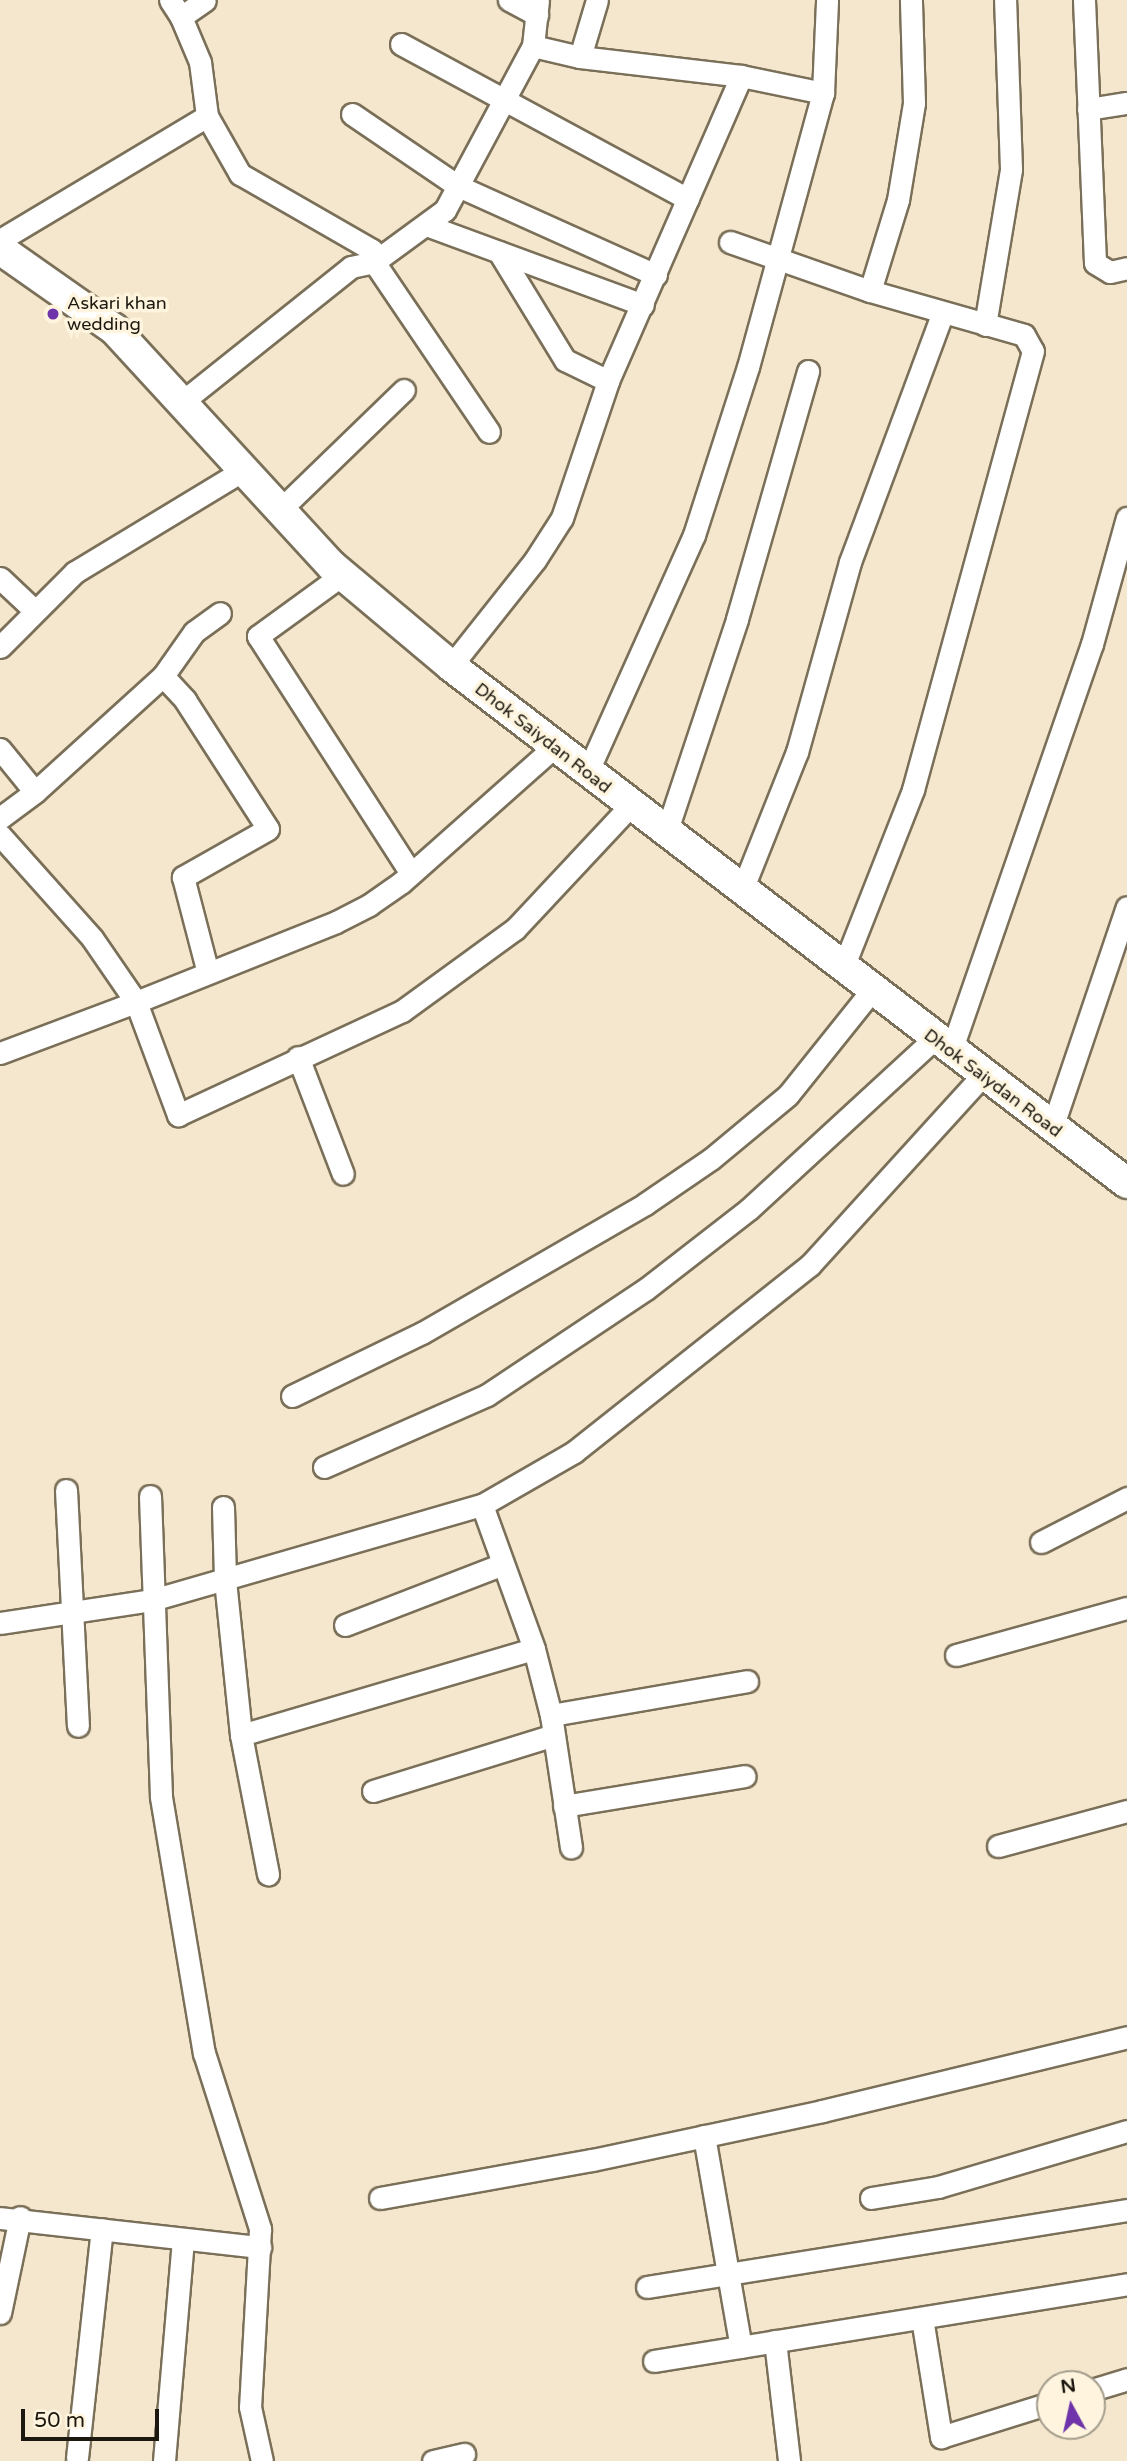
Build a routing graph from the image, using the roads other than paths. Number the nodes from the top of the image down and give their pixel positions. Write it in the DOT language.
graph roads {
  1 [pos="205,0"];
  2 [pos="509,0"];
  3 [pos="597,0"];
  4 [pos="827,0"];
  5 [pos="911,0"];
  6 [pos="1006,0"];
  7 [pos="1084,0"];
  8 [pos="176,8"];
  9 [pos="538,8"];
  10 [pos="401,44"];
  11 [pos="533,46"];
  12 [pos="580,57"];
  13 [pos="740,76"];
  14 [pos="823,93"];
  15 [pos="507,100"];
  16 [pos="1127,103"];
  17 [pos="1088,109"];
  18 [pos="352,114"];
  19 [pos="207,116"];
  20 [pos="458,186"];
  21 [pos="688,199"];
  22 [pos="426,225"];
  23 [pos="0,240"];
  24 [pos="730,242"];
  25 [pos="0,248"];
  26 [pos="499,252"];
  27 [pos="778,258"];
  28 [pos="374,262"];
  29 [pos="1127,268"];
  30 [pos="656,275"];
  31 [pos="870,291"];
  32 [pos="643,305"];
  33 [pos="942,314"];
  34 [pos="985,325"];
  35 [pos="808,371"];
  36 [pos="608,381"];
  37 [pos="404,390"];
  38 [pos="182,402"];
  39 [pos="489,432"];
  40 [pos="246,469"];
  41 [pos="281,509"];
  42 [pos="1127,518"];
  43 [pos="342,575"];
  44 [pos="0,578"];
  45 [pos="35,611"];
  46 [pos="220,613"];
  47 [pos="0,648"];
  48 [pos="451,666"];
  49 [pos="163,676"];
  50 [pos="554,747"];
  51 [pos="0,749"];
  52 [pos="587,773"];
  53 [pos="35,792"];
  54 [pos="631,806"];
  55 [pos="0,818"];
  56 [pos="666,833"];
  57 [pos="0,835"];
  58 [pos="411,873"];
  59 [pos="742,890"];
  60 [pos="1127,907"];
  61 [pos="843,968"];
  62 [pos="208,973"];
  63 [pos="872,990"];
  64 [pos="136,1002"];
  65 [pos="943,1044"];
  66 [pos="0,1054"];
  67 [pos="298,1057"];
  68 [pos="983,1075"];
  69 [pos="1052,1128"];
  70 [pos="343,1174"];
  71 [pos="1127,1183"];
  72 [pos="292,1396"];
  73 [pos="324,1468"];
  74 [pos="66,1490"];
  75 [pos="150,1496"];
  76 [pos="1127,1498"];
  77 [pos="482,1505"];
  78 [pos="223,1507"];
  79 [pos="1041,1542"];
  80 [pos="503,1564"];
  81 [pos="225,1580"];
  82 [pos="152,1600"];
  83 [pos="1127,1608"];
  84 [pos="74,1615"];
  85 [pos="0,1623"];
  86 [pos="345,1625"];
  87 [pos="534,1649"];
  88 [pos="956,1655"];
  89 [pos="747,1681"];
  90 [pos="552,1725"];
  91 [pos="78,1726"];
  92 [pos="241,1734"];
  93 [pos="745,1776"];
  94 [pos="373,1791"];
  95 [pos="564,1806"];
  96 [pos="1127,1811"];
  97 [pos="998,1846"];
  98 [pos="571,1847"];
  99 [pos="268,1874"];
  100 [pos="1127,2037"];
  101 [pos="1127,2131"];
  102 [pos="704,2136"];
  103 [pos="380,2198"];
  104 [pos="871,2198"];
  105 [pos="1127,2210"];
  106 [pos="10,2218"];
  107 [pos="102,2230"];
  108 [pos="183,2241"];
  109 [pos="260,2247"];
  110 [pos="729,2274"];
  111 [pos="1127,2284"];
  112 [pos="647,2287"];
  113 [pos="1,2299"];
  114 [pos="922,2318"];
  115 [pos="775,2342"];
  116 [pos="741,2347"];
  117 [pos="654,2361"];
  118 [pos="1127,2379"];
  119 [pos="1106,2386"];
  120 [pos="1036,2407"];
  121 [pos="464,2454"];
  122 [pos="77,2458"];
  123 [pos="164,2461"];
  124 [pos="262,2461"];
  125 [pos="433,2461"];
  126 [pos="789,2461"];
  1 -- 8 [label="street"];
  2 -- 9 [label="street"];
  3 -- 12 [label="street"];
  4 -- 14 [label="street"];
  5 -- 31 [label="street"];
  6 -- 34 [label="street"];
  7 -- 17 [label="street"];
  8 -- 19 [label="street"];
  9 -- 11 [label="street"];
  10 -- 15 [label="street"];
  11 -- 12 [label="street"];
  11 -- 15 [label="street"];
  12 -- 13 [label="street"];
  13 -- 14 [label="street"];
  13 -- 21 [label="street"];
  14 -- 27 [label="street"];
  15 -- 20 [label="street"];
  15 -- 21 [label="street"];
  16 -- 17 [label="street"];
  17 -- 29 [label="street"];
  18 -- 20 [label="street"];
  19 -- 23 [label="street"];
  19 -- 28 [label="street"];
  20 -- 22 [label="street"];
  20 -- 30 [label="street"];
  21 -- 30 [label="street"];
  22 -- 26 [label="street"];
  22 -- 28 [label="street"];
  24 -- 27 [label="street"];
  25 -- 38 [label="main road, Dhok Saiydan Road"];
  26 -- 32 [label="street"];
  26 -- 36 [label="street"];
  27 -- 31 [label="street"];
  27 -- 52 [label="street"];
  28 -- 38 [label="street"];
  28 -- 39 [label="street"];
  30 -- 32 [label="street"];
  31 -- 33 [label="street"];
  32 -- 36 [label="street"];
  33 -- 34 [label="street"];
  33 -- 59 [label="street"];
  34 -- 61 [label="street"];
  35 -- 56 [label="street"];
  36 -- 48 [label="street"];
  37 -- 41 [label="street"];
  38 -- 40 [label="main road, Dhok Saiydan Road"];
  40 -- 41 [label="main road, Dhok Saiydan Road"];
  40 -- 45 [label="street"];
  41 -- 43 [label="main road, Dhok Saiydan Road"];
  42 -- 65 [label="street"];
  43 -- 48 [label="main road, Dhok Saiydan Road"];
  43 -- 58 [label="street"];
  44 -- 45 [label="street"];
  45 -- 47 [label="street"];
  46 -- 49 [label="street"];
  48 -- 50 [label="main road, Dhok Saiydan Road"];
  49 -- 53 [label="street"];
  49 -- 62 [label="street"];
  50 -- 52 [label="main road, Dhok Saiydan Road"];
  50 -- 58 [label="street"];
  51 -- 53 [label="street"];
  52 -- 54 [label="main road, Dhok Saiydan Road"];
  53 -- 55 [label="street"];
  54 -- 56 [label="main road, Dhok Saiydan Road"];
  54 -- 67 [label="street"];
  56 -- 59 [label="main road, Dhok Saiydan Road"];
  57 -- 64 [label="street"];
  58 -- 62 [label="street"];
  59 -- 61 [label="main road, Dhok Saiydan Road"];
  60 -- 69 [label="street"];
  61 -- 63 [label="main road, Dhok Saiydan Road"];
  62 -- 64 [label="street"];
  63 -- 65 [label="main road, Dhok Saiydan Road"];
  63 -- 72 [label="street"];
  64 -- 66 [label="street"];
  64 -- 67 [label="street"];
  65 -- 68 [label="main road, Dhok Saiydan Road"];
  65 -- 73 [label="street"];
  67 -- 70 [label="street"];
  68 -- 69 [label="main road, Dhok Saiydan Road"];
  68 -- 77 [label="street"];
  69 -- 71 [label="main road, Dhok Saiydan Road"];
  74 -- 84 [label="street"];
  75 -- 82 [label="street"];
  76 -- 79 [label="street"];
  77 -- 80 [label="street"];
  77 -- 81 [label="street"];
  78 -- 81 [label="street"];
  80 -- 86 [label="street"];
  80 -- 87 [label="street"];
  81 -- 82 [label="street"];
  81 -- 92 [label="street"];
  82 -- 84 [label="street"];
  82 -- 109 [label="street"];
  83 -- 88 [label="street"];
  84 -- 85 [label="street"];
  84 -- 91 [label="street"];
  87 -- 90 [label="street"];
  87 -- 92 [label="street"];
  89 -- 90 [label="street"];
  90 -- 94 [label="street"];
  90 -- 95 [label="street"];
  92 -- 99 [label="street"];
  93 -- 95 [label="street"];
  95 -- 98 [label="street"];
  96 -- 97 [label="street"];
  100 -- 102 [label="street"];
  101 -- 104 [label="street"];
  102 -- 103 [label="street"];
  102 -- 110 [label="street"];
  105 -- 110 [label="street"];
  106 -- 107 [label="street"];
  106 -- 113 [label="street"];
  107 -- 108 [label="street"];
  107 -- 122 [label="street"];
  108 -- 109 [label="street"];
  108 -- 123 [label="street"];
  109 -- 124 [label="street"];
  110 -- 112 [label="street"];
  110 -- 116 [label="street"];
  111 -- 114 [label="street"];
  114 -- 115 [label="street"];
  114 -- 120 [label="street"];
  115 -- 116 [label="street"];
  115 -- 126 [label="street"];
  116 -- 117 [label="street"];
  118 -- 119 [label="street"];
  121 -- 125 [label="street"];
}
